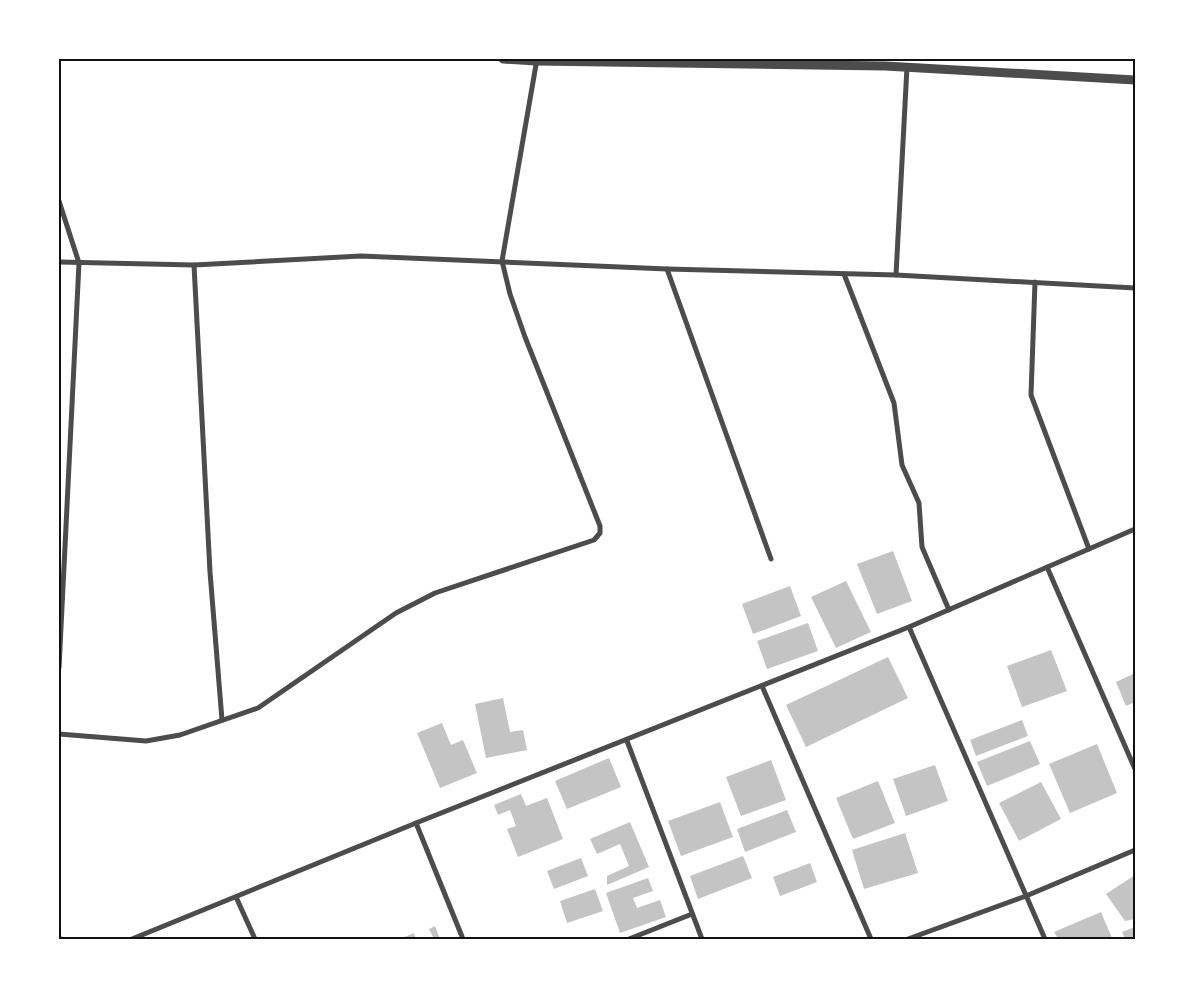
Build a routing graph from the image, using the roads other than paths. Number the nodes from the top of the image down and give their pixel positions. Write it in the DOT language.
graph roads {
  1 [pos="503,59"];
  2 [pos="536,60"];
  3 [pos="885,62"];
  4 [pos="907,67"];
  5 [pos="1135,80"];
  6 [pos="59,201"];
  7 [pos="502,261"];
  8 [pos="59,262"];
  9 [pos="79,263"];
  10 [pos="194,266"];
  11 [pos="667,269"];
  12 [pos="844,274"];
  13 [pos="896,275"];
  14 [pos="1035,282"];
  15 [pos="1135,288"];
  16 [pos="1135,529"];
  17 [pos="1089,549"];
  18 [pos="770,560"];
  19 [pos="1047,567"];
  20 [pos="949,610"];
  21 [pos="909,627"];
  22 [pos="59,657"];
  23 [pos="59,668"];
  24 [pos="762,686"];
  25 [pos="222,720"];
  26 [pos="59,734"];
  27 [pos="627,741"];
  28 [pos="1135,769"];
  29 [pos="416,823"];
  30 [pos="1135,850"];
  31 [pos="1026,896"];
  32 [pos="236,897"];
  33 [pos="692,914"];
  34 [pos="132,939"];
  35 [pos="255,939"];
  36 [pos="463,939"];
  37 [pos="629,939"];
  38 [pos="702,939"];
  39 [pos="871,939"];
  40 [pos="908,939"];
  41 [pos="1045,939"];
  1 -- 2 [label="street"];
  2 -- 3 [label="street"];
  2 -- 7 [label="street"];
  3 -- 4 [label="street"];
  4 -- 5 [label="street"];
  4 -- 13 [label="street"];
  6 -- 9 [label="street"];
  7 -- 10 [label="street"];
  7 -- 11 [label="street"];
  7 -- 25 [label="street"];
  8 -- 9 [label="street"];
  9 -- 10 [label="street"];
  9 -- 22 [label="street"];
  10 -- 25 [label="street"];
  11 -- 12 [label="street"];
  11 -- 18 [label="street"];
  12 -- 13 [label="street"];
  12 -- 20 [label="street"];
  13 -- 14 [label="street"];
  14 -- 15 [label="street"];
  14 -- 17 [label="street"];
  16 -- 17 [label="street"];
  17 -- 19 [label="street"];
  19 -- 20 [label="street"];
  19 -- 28 [label="street"];
  20 -- 21 [label="street"];
  21 -- 24 [label="street"];
  21 -- 31 [label="street"];
  22 -- 23 [label="street"];
  24 -- 27 [label="street"];
  24 -- 39 [label="street"];
  25 -- 26 [label="street"];
  27 -- 29 [label="street"];
  27 -- 33 [label="street"];
  29 -- 32 [label="street"];
  29 -- 36 [label="street"];
  30 -- 31 [label="street"];
  31 -- 40 [label="street"];
  31 -- 41 [label="street"];
  32 -- 34 [label="street"];
  32 -- 35 [label="street"];
  33 -- 37 [label="street"];
  33 -- 38 [label="street"];
}
